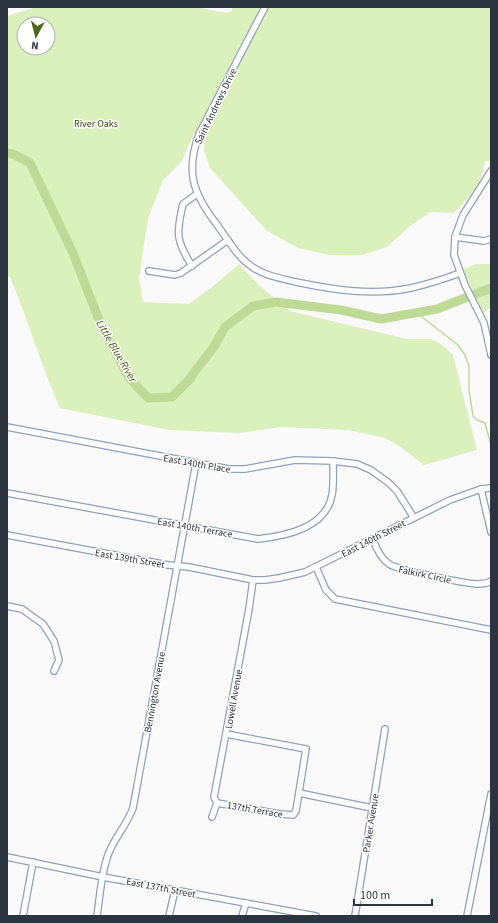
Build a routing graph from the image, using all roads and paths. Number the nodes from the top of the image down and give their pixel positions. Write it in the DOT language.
graph roads {
  1 [pos="265,7"];
  2 [pos="491,171"];
  3 [pos="488,179"];
  4 [pos="197,194"];
  5 [pos="455,237"];
  6 [pos="491,239"];
  7 [pos="228,240"];
  8 [pos="192,266"];
  9 [pos="149,271"];
  10 [pos="460,273"];
  11 [pos="491,355"];
  12 [pos="7,427"];
  13 [pos="333,461"];
  14 [pos="196,463"];
  15 [pos="491,488"];
  16 [pos="481,489"];
  17 [pos="7,493"];
  18 [pos="414,518"];
  19 [pos="185,525"];
  20 [pos="491,532"];
  21 [pos="7,535"];
  22 [pos="373,538"];
  23 [pos="177,566"];
  24 [pos="316,567"];
  25 [pos="253,580"];
  26 [pos="491,581"];
  27 [pos="7,606"];
  28 [pos="491,630"];
  29 [pos="54,671"];
  30 [pos="385,729"];
  31 [pos="226,734"];
  32 [pos="298,793"];
  33 [pos="491,794"];
  34 [pos="217,803"];
  35 [pos="372,808"];
  36 [pos="212,816"];
  37 [pos="7,857"];
  38 [pos="33,862"];
  39 [pos="103,876"];
  40 [pos="175,890"];
  41 [pos="246,903"];
  42 [pos="23,916"];
  43 [pos="97,916"];
  44 [pos="169,916"];
  45 [pos="242,916"];
  46 [pos="316,916"];
  47 [pos="355,916"];
  48 [pos="467,916"];
  1 -- 4 [label="street, Saint Andrews Drive"];
  2 -- 3 [label="street"];
  3 -- 5 [label="street"];
  4 -- 7 [label="street, Saint Andrews Drive"];
  4 -- 8 [label="street"];
  5 -- 6 [label="street"];
  5 -- 10 [label="street"];
  7 -- 8 [label="street"];
  7 -- 10 [label="street, Saint Andrews Drive"];
  8 -- 9 [label="street"];
  10 -- 11 [label="street"];
  12 -- 14 [label="street, East 140th Place"];
  13 -- 14 [label="street, East 140th Place"];
  13 -- 18 [label="street, East 140th Place"];
  13 -- 19 [label="street, East 140th Terrace"];
  14 -- 19 [label="street, Bennington Avenue"];
  15 -- 16 [label="street, East 140th Street"];
  16 -- 18 [label="street, East 140th Street"];
  16 -- 20 [label="street"];
  17 -- 19 [label="street, East 140th Terrace"];
  18 -- 22 [label="street, East 140th Street"];
  19 -- 23 [label="street, Bennington Avenue"];
  21 -- 23 [label="street, East 139th Street"];
  22 -- 24 [label="street, East 140th Street"];
  22 -- 26 [label="street, Falkirk Circle"];
  23 -- 25 [label="street, East 139th Street"];
  23 -- 39 [label="street, Bennington Avenue"];
  24 -- 25 [label="street, East 140th Street"];
  24 -- 28 [label="street"];
  25 -- 31 [label="street, Lowell Avenue"];
  27 -- 29 [label="street"];
  30 -- 35 [label="street, Parker Avenue"];
  31 -- 32 [label="street"];
  31 -- 34 [label="street, Lowell Avenue"];
  32 -- 34 [label="street, 137th Terrace"];
  32 -- 35 [label="street"];
  33 -- 48 [label="street"];
  34 -- 36 [label="street, Lowell Avenue"];
  35 -- 47 [label="street, Parker Avenue"];
  37 -- 38 [label="street, East 137th Street"];
  38 -- 39 [label="street, East 137th Street"];
  38 -- 42 [label="street"];
  39 -- 40 [label="street, East 137th Street"];
  39 -- 43 [label="street, Bennington Avenue"];
  40 -- 41 [label="street, East 137th Street"];
  40 -- 44 [label="street"];
  41 -- 45 [label="street"];
  41 -- 46 [label="street, East 137th Street"];
}
